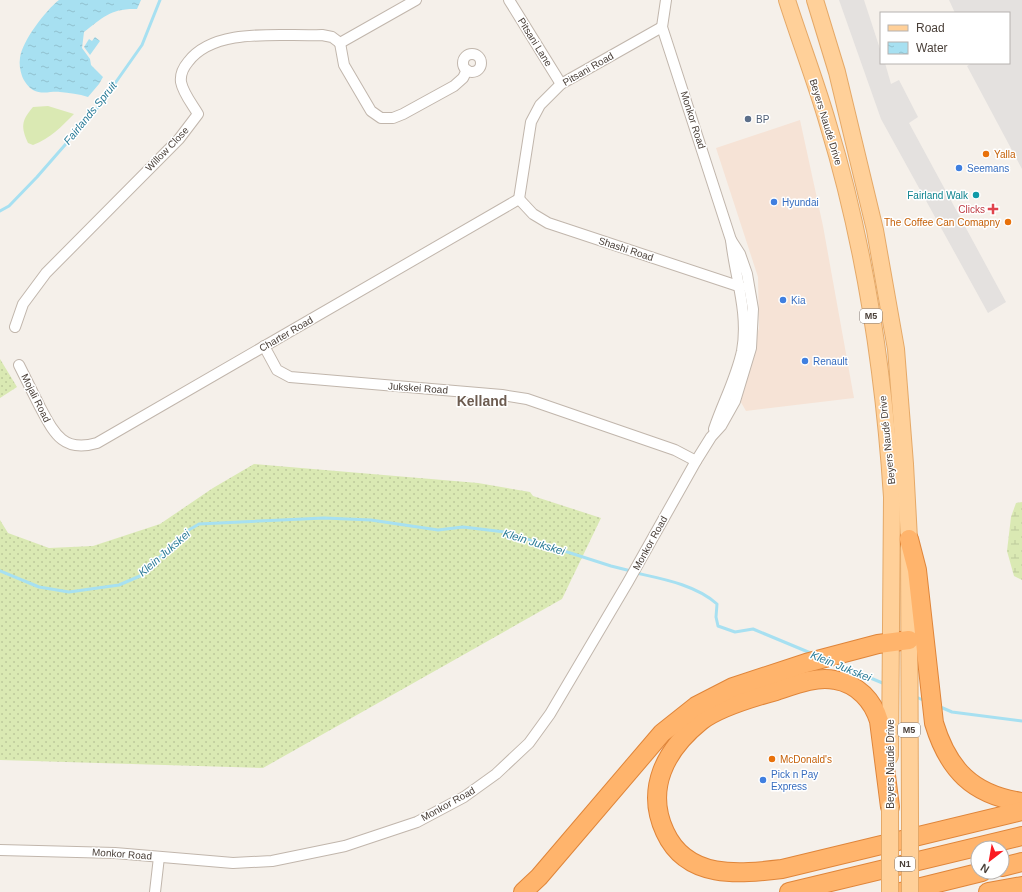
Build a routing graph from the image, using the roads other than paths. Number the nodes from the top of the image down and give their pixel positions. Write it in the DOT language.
graph roads {
  1 [pos="416,0"];
  2 [pos="509,0"];
  3 [pos="666,0"];
  4 [pos="787,0"];
  5 [pos="816,0"];
  6 [pos="662,27"];
  7 [pos="340,43"];
  8 [pos="468,70"];
  9 [pos="561,84"];
  10 [pos="519,199"];
  11 [pos="731,240"];
  12 [pos="741,287"];
  13 [pos="15,327"];
  14 [pos="264,346"];
  15 [pos="19,365"];
  16 [pos="52,431"];
  17 [pos="711,437"];
  18 [pos="696,461"];
  19 [pos="909,539"];
  20 [pos="909,640"];
  21 [pos="890,642"];
  22 [pos="1022,802"];
  23 [pos="890,807"];
  24 [pos="1022,811"];
  25 [pos="1022,836"];
  26 [pos="0,850"];
  27 [pos="159,857"];
  28 [pos="1022,862"];
  29 [pos="1010,865"];
  30 [pos="970,875"];
  31 [pos="1022,886"];
  32 [pos="155,892"];
  33 [pos="524,892"];
  34 [pos="788,892"];
  35 [pos="890,892"];
  36 [pos="901,892"];
  37 [pos="910,892"];
  38 [pos="988,892"];
  1 -- 7 [label="street"];
  2 -- 9 [label="street, Pitsani Lane"];
  3 -- 6 [label="street, Monkor Road"];
  4 -- 21 [label="main road, Beyers Naudé Drive / M5"];
  5 -- 19 [label="main road, Beyers Naudé Drive / M5"];
  6 -- 9 [label="street, Pitsani Road"];
  6 -- 11 [label="street, Monkor Road"];
  7 -- 8 [label="street"];
  7 -- 13 [label="street, Willow Close"];
  9 -- 10 [label="street, Pitsani Road"];
  10 -- 12 [label="street, Shashi Road"];
  10 -- 14 [label="street, Charter Road"];
  11 -- 12 [label="street, Monkor Road"];
  11 -- 17 [label="street, Monkor Road"];
  12 -- 17 [label="street, Monkor Road"];
  14 -- 16 [label="street, Charter Road"];
  14 -- 18 [label="street, Jukskei Road"];
  15 -- 16 [label="street, Mojali Road"];
  17 -- 18 [label="street, Monkor Road"];
  18 -- 27 [label="street, Monkor Road"];
  19 -- 20 [label="main road, Beyers Naudé Drive / M5"];
  19 -- 22 [label="highway"];
  20 -- 21 [label="highway"];
  20 -- 37 [label="main road, Beyers Naudé Drive / M5, bridge"];
  21 -- 23 [label="main road, Beyers Naudé Drive / M5"];
  21 -- 33 [label="highway"];
  23 -- 24 [label="highway"];
  23 -- 35 [label="main road, Beyers Naudé Drive / M5, bridge"];
  25 -- 34 [label="highway, N1"];
  26 -- 27 [label="street, Monkor Road"];
  27 -- 32 [label="street"];
  28 -- 29 [label="highway"];
  30 -- 36 [label="highway"];
  31 -- 38 [label="highway"];
}
